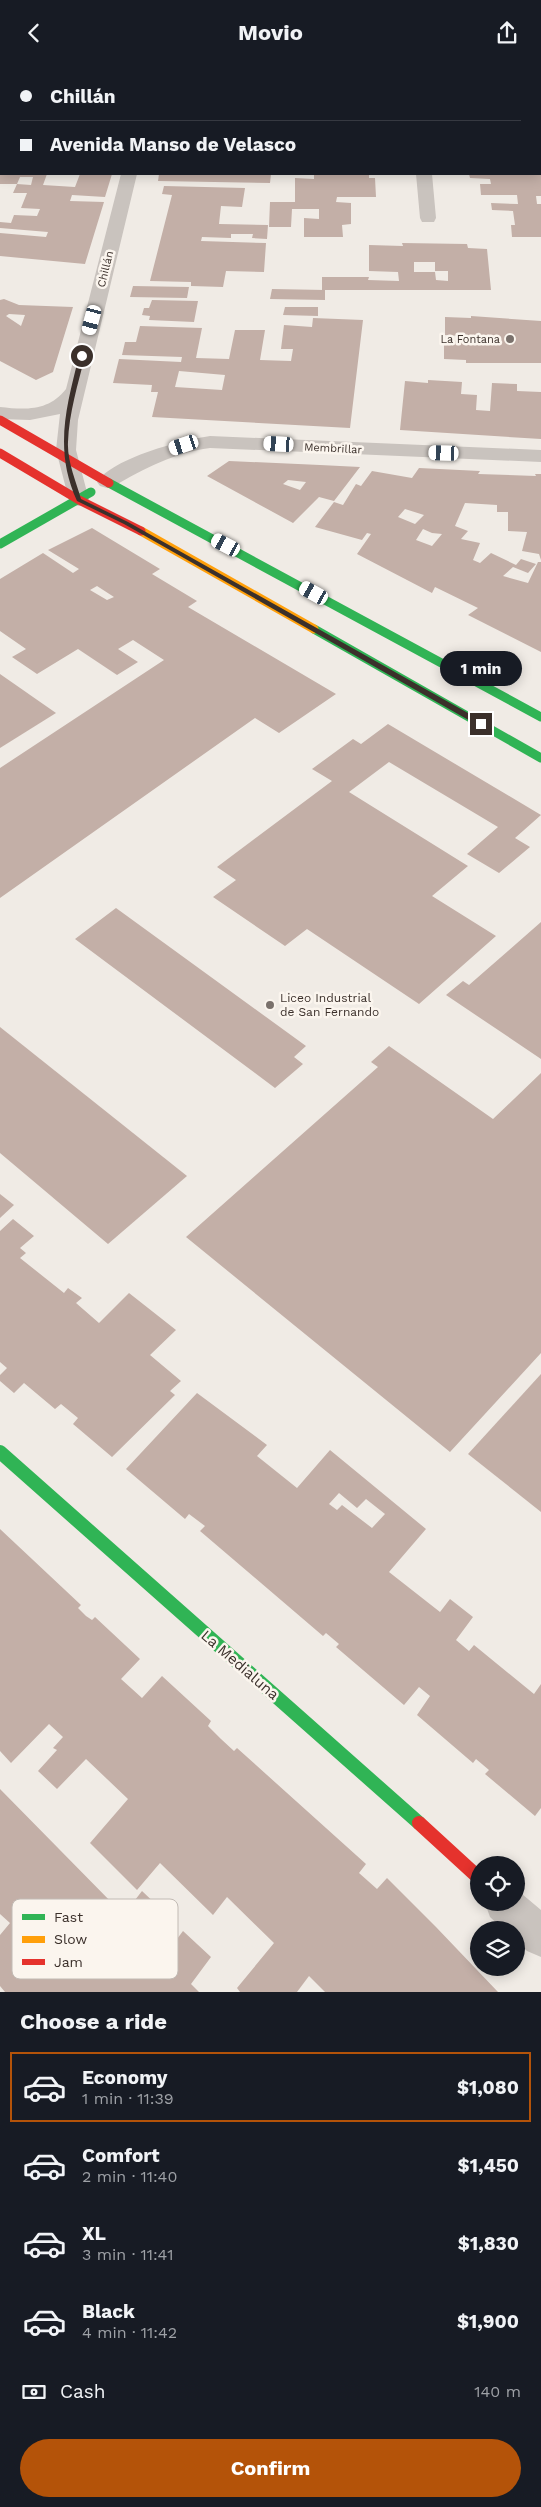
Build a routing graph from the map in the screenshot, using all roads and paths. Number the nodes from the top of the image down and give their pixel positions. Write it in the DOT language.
graph roads {
  1 [pos="129,175"];
  2 [pos="424,175"];
  3 [pos="428,219"];
  4 [pos="73,393"];
  5 [pos="0,413"];
  6 [pos="0,419"];
  7 [pos="0,453"];
  8 [pos="541,457"];
  9 [pos="67,460"];
  10 [pos="107,482"];
  11 [pos="79,500"];
  12 [pos="0,544"];
  13 [pos="541,717"];
  14 [pos="541,758"];
  15 [pos="0,1453"];
  16 [pos="470,1870"];
  17 [pos="513,1911"];
  18 [pos="541,1937"];
  1 -- 4 [label="street, Chillán"];
  2 -- 3 [label="street"];
  4 -- 5 [label="street"];
  4 -- 9 [label="street, Chillán"];
  6 -- 9 [label="main road"];
  7 -- 11 [label="main road"];
  8 -- 10 [label="street, Membrillar"];
  9 -- 10 [label="main road"];
  9 -- 11 [label="street, Chillán"];
  10 -- 11 [label="main road, Membrillar"];
  10 -- 13 [label="main road"];
  11 -- 12 [label="main road"];
  11 -- 14 [label="main road"];
  15 -- 16 [label="main road, La Medialuna"];
  17 -- 18 [label="street"];
}
